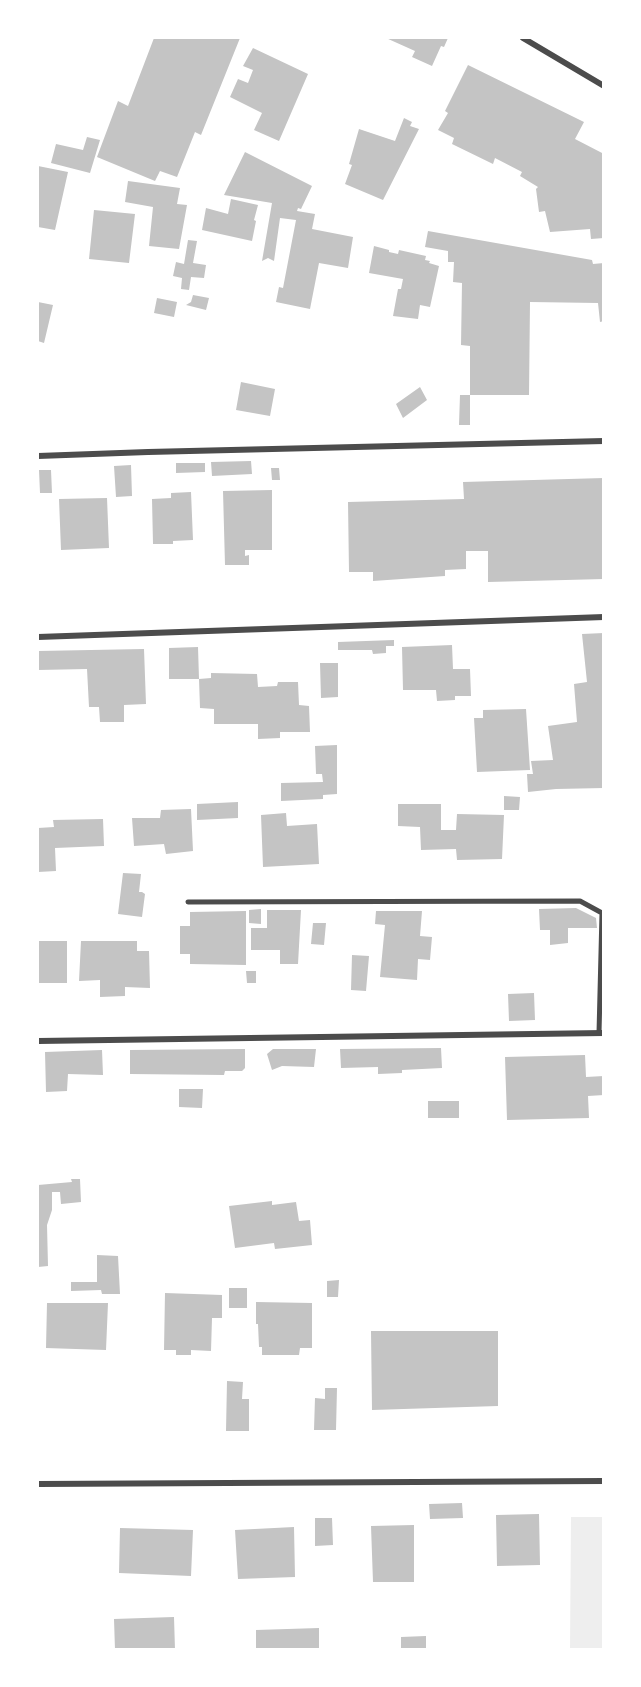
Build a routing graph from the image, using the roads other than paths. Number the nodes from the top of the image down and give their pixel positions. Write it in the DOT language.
graph roads {
  1 [pos="523,38"];
  2 [pos="603,86"];
  3 [pos="603,441"];
  4 [pos="38,456"];
  5 [pos="603,617"];
  6 [pos="38,636"];
  7 [pos="188,902"];
  8 [pos="601,1033"];
  9 [pos="38,1041"];
  10 [pos="603,1481"];
  11 [pos="38,1484"];
  1 -- 2 [label="street"];
  3 -- 4 [label="street"];
  5 -- 6 [label="street"];
  7 -- 8 [label="street"];
  8 -- 9 [label="street"];
  10 -- 11 [label="street"];
}
